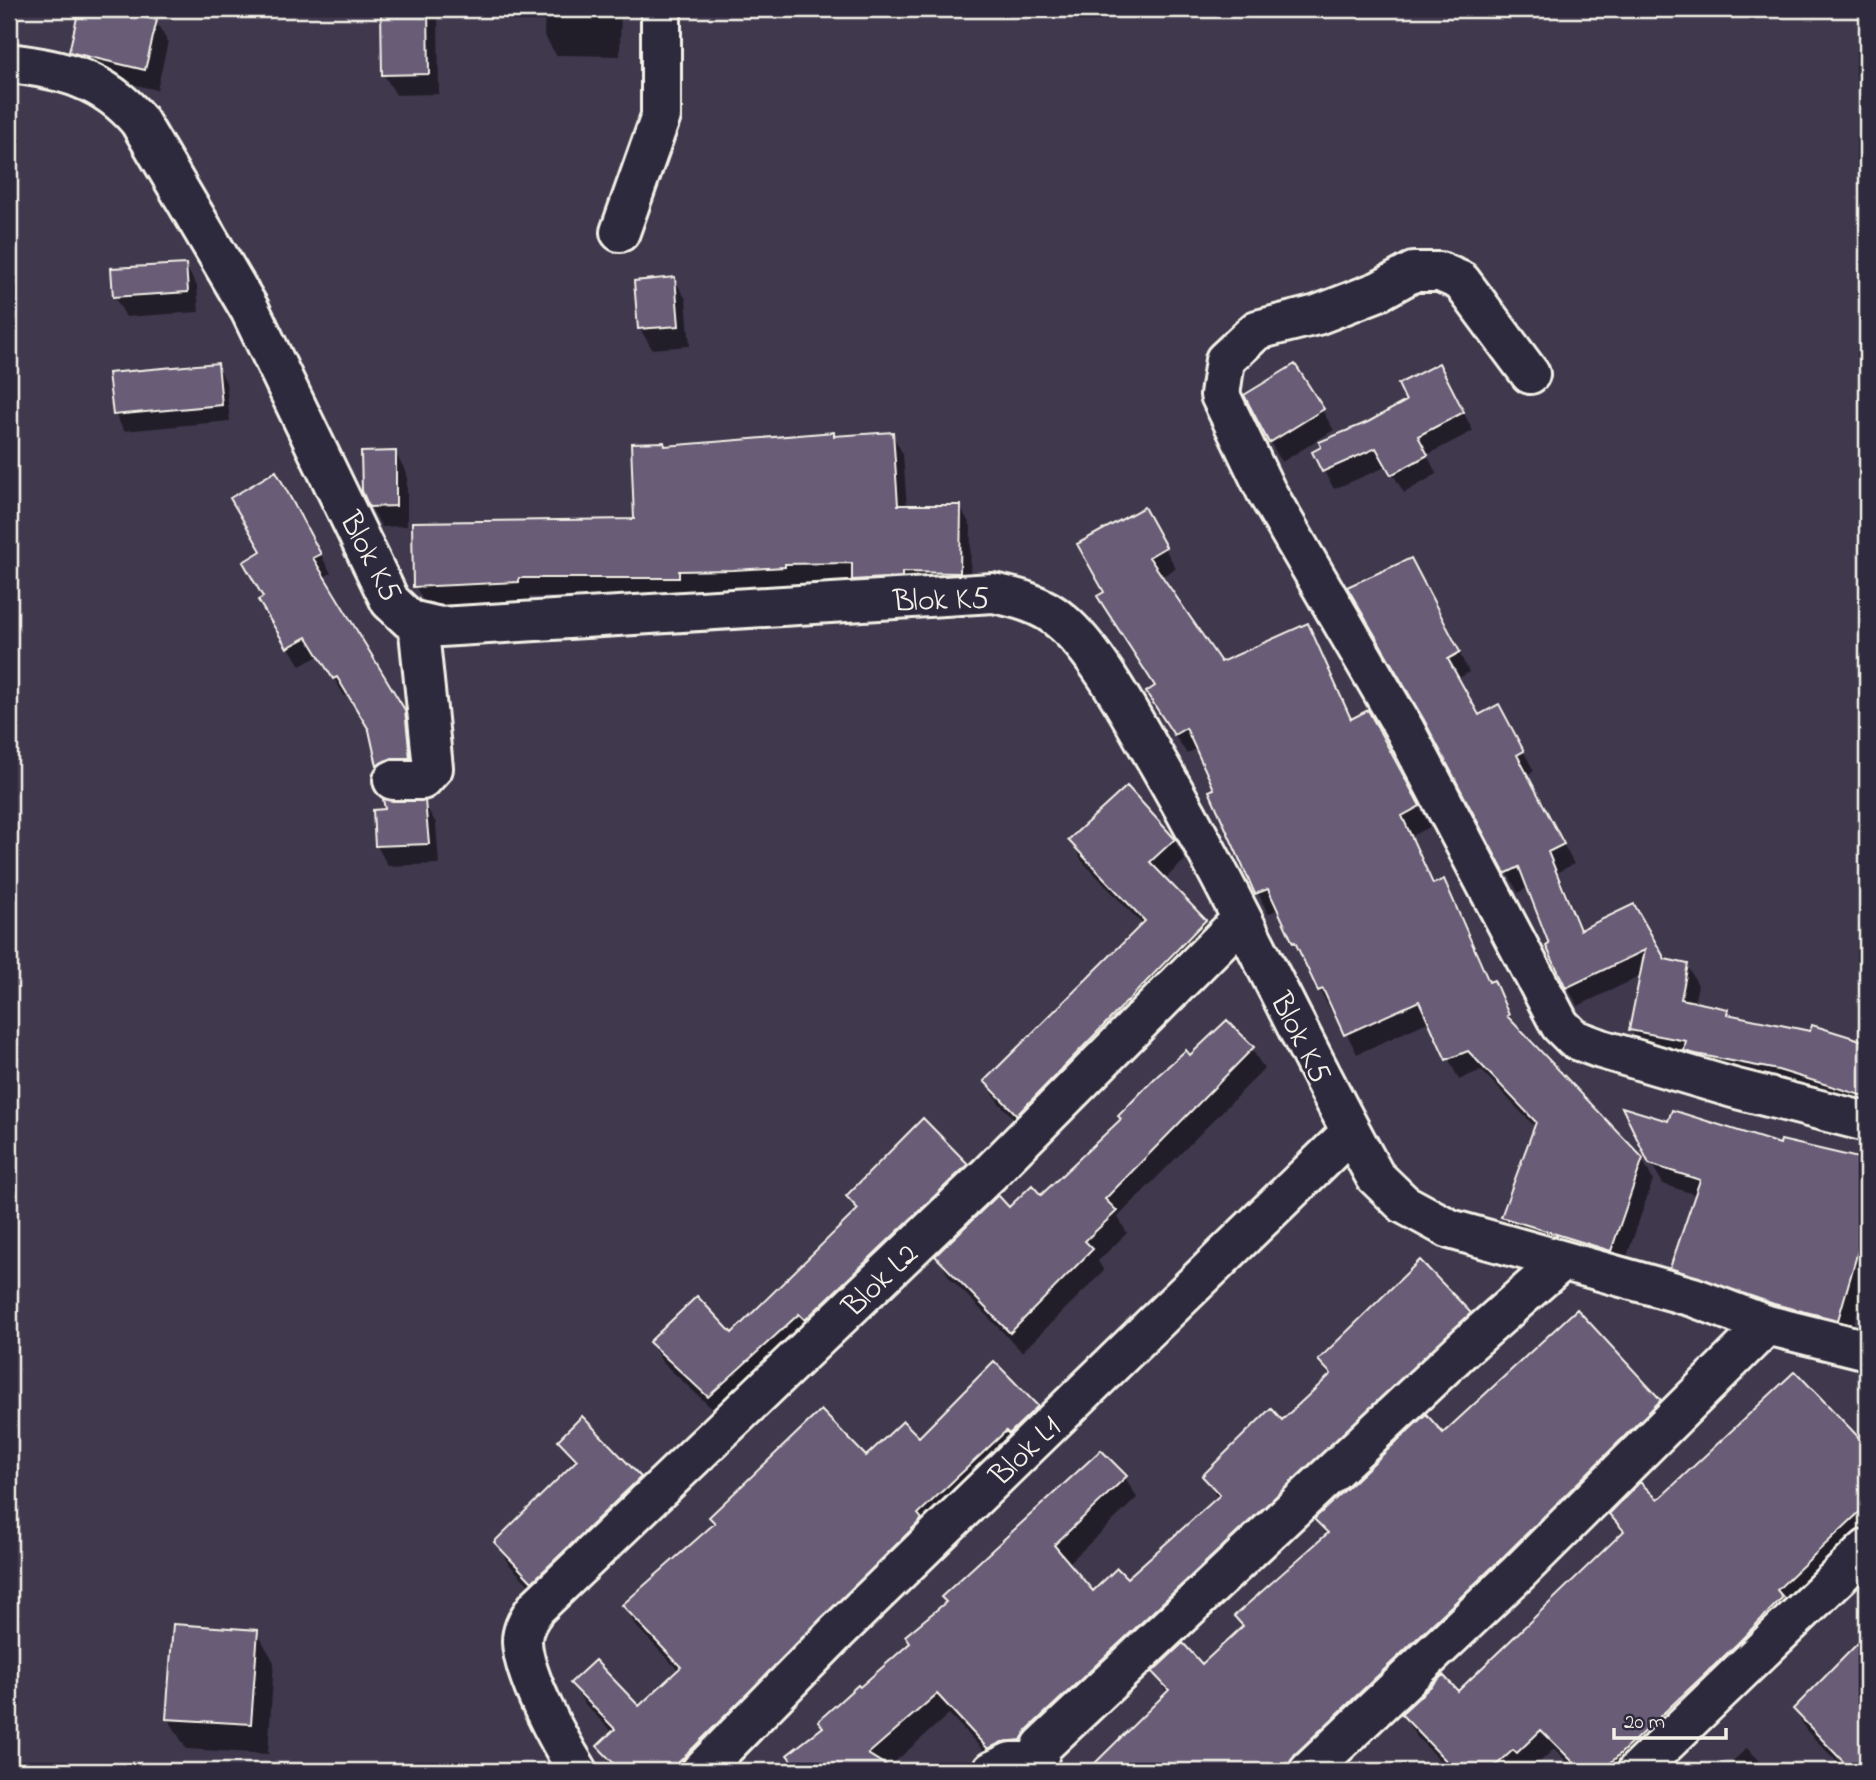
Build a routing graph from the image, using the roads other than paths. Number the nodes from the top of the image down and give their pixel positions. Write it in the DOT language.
graph roads {
  1 [pos="661,9"];
  2 [pos="9,63"];
  3 [pos="620,232"];
  4 [pos="1530,374"];
  5 [pos="418,622"];
  6 [pos="393,780"];
  7 [pos="1242,919"];
  8 [pos="1867,1122"];
  9 [pos="1350,1132"];
  10 [pos="1562,1261"];
  11 [pos="1767,1325"];
  12 [pos="1867,1350"];
  13 [pos="1867,1549"];
  14 [pos="1038,1767"];
  15 [pos="578,1771"];
  16 [pos="701,1771"];
  17 [pos="992,1771"];
  18 [pos="1309,1771"];
  19 [pos="1637,1771"];
  1 -- 3 [label="street"];
  2 -- 5 [label="street, Blok K5"];
  4 -- 8 [label="street"];
  5 -- 6 [label="street"];
  5 -- 7 [label="street, Blok K5"];
  7 -- 9 [label="street, Blok K5"];
  7 -- 15 [label="street, Blok L2"];
  9 -- 10 [label="street, Blok K5"];
  9 -- 16 [label="street, Blok L1"];
  10 -- 11 [label="street, Blok K5"];
  10 -- 14 [label="street"];
  11 -- 12 [label="street, Blok K5"];
  11 -- 18 [label="street"];
  13 -- 19 [label="street"];
  14 -- 17 [label="street"];
}
